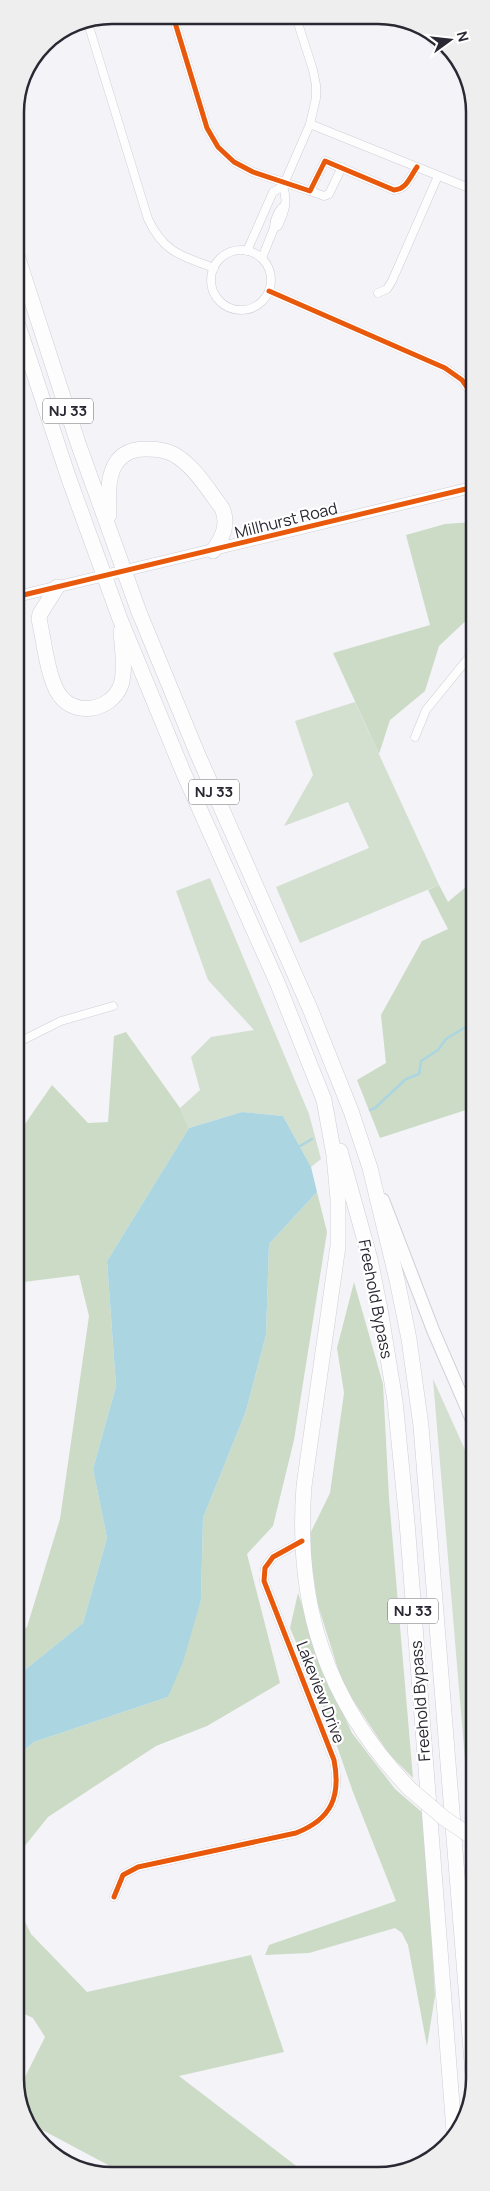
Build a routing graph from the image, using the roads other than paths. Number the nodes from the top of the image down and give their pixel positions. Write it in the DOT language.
graph roads {
  1 [pos="175,24"];
  2 [pos="298,24"];
  3 [pos="89,27"];
  4 [pos="310,124"];
  5 [pos="342,167"];
  6 [pos="416,167"];
  7 [pos="438,176"];
  8 [pos="284,184"];
  9 [pos="466,187"];
  10 [pos="310,191"];
  11 [pos="259,223"];
  12 [pos="274,229"];
  13 [pos="247,251"];
  14 [pos="262,258"];
  15 [pos="214,268"];
  16 [pos="24,277"];
  17 [pos="269,292"];
  18 [pos="378,293"];
  19 [pos="24,343"];
  20 [pos="466,386"];
  21 [pos="466,490"];
  22 [pos="111,536"];
  23 [pos="213,551"];
  24 [pos="124,571"];
  25 [pos="104,576"];
  26 [pos="56,587"];
  27 [pos="24,595"];
  28 [pos="120,619"];
  29 [pos="466,661"];
  30 [pos="415,738"];
  31 [pos="113,1006"];
  32 [pos="24,1040"];
  33 [pos="324,1100"];
  34 [pos="370,1168"];
  35 [pos="466,1406"];
  36 [pos="302,1541"];
  37 [pos="466,1832"];
  38 [pos="114,1897"];
  39 [pos="466,1987"];
  40 [pos="453,2124"];
  1 -- 8 [label="street"];
  2 -- 4 [label="street"];
  3 -- 15 [label="street"];
  4 -- 6 [label="street"];
  4 -- 8 [label="street"];
  5 -- 6 [label="street"];
  5 -- 10 [label="street"];
  5 -- 10 [label="street"];
  6 -- 7 [label="street"];
  7 -- 9 [label="street"];
  7 -- 18 [label="street"];
  8 -- 10 [label="street"];
  8 -- 11 [label="street"];
  8 -- 12 [label="street"];
  11 -- 12 [label="street"];
  11 -- 13 [label="street"];
  12 -- 14 [label="street"];
  13 -- 14 [label="street"];
  13 -- 15 [label="street"];
  14 -- 17 [label="street"];
  15 -- 17 [label="street"];
  16 -- 22 [label="highway, NJ 33"];
  17 -- 20 [label="street"];
  19 -- 25 [label="highway, NJ 33"];
  21 -- 23 [label="street, Millhurst Road"];
  22 -- 23 [label="highway"];
  22 -- 24 [label="highway, NJ 33"];
  23 -- 24 [label="street, Millhurst Road"];
  24 -- 25 [label="street, Millhurst Road"];
  24 -- 34 [label="highway, NJ 33"];
  25 -- 26 [label="street"];
  25 -- 28 [label="highway, NJ 33"];
  26 -- 27 [label="street"];
  26 -- 28 [label="highway"];
  28 -- 33 [label="highway, NJ 33"];
  29 -- 30 [label="street"];
  31 -- 32 [label="street"];
  33 -- 36 [label="highway"];
  33 -- 40 [label="highway, Freehold Bypass / NJ 33"];
  34 -- 35 [label="main road"];
  34 -- 39 [label="highway, Freehold Bypass / NJ 33"];
  36 -- 37 [label="highway, bridge"];
  36 -- 38 [label="street, Lakeview Drive"];
}
